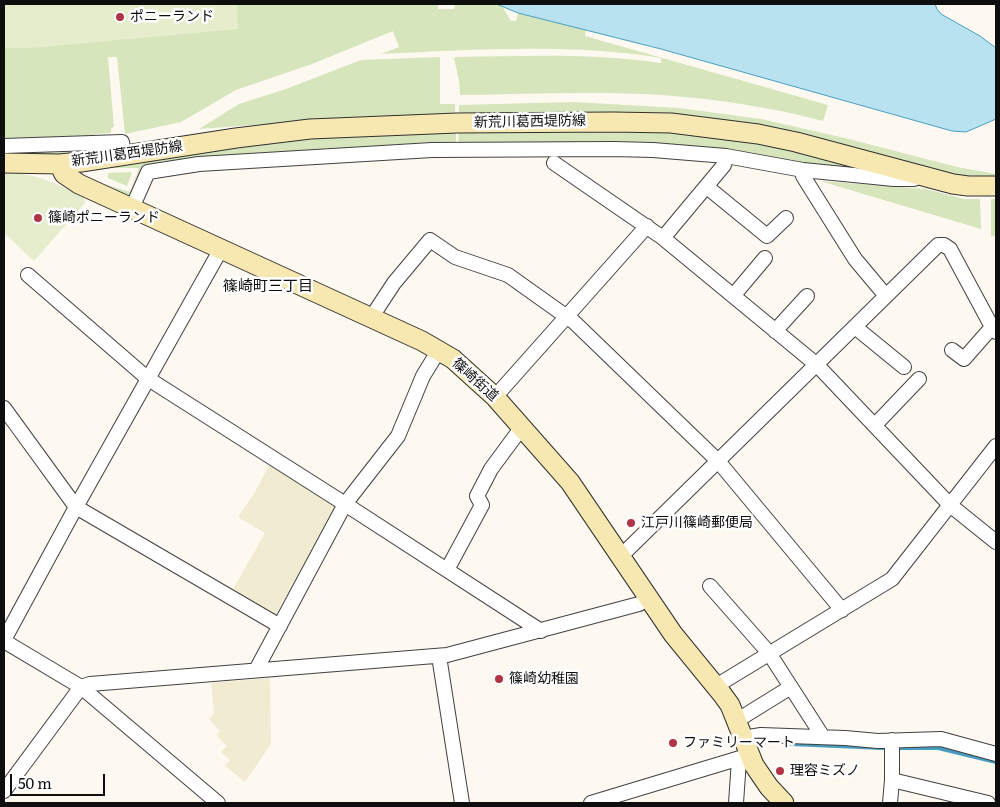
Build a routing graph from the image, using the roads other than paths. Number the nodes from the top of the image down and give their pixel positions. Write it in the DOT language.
graph roads {
  1 [pos="4,146"];
  2 [pos="124,156"];
  3 [pos="726,156"];
  4 [pos="4,164"];
  5 [pos="58,164"];
  6 [pos="554,164"];
  7 [pos="803,170"];
  8 [pos="932,179"];
  9 [pos="707,186"];
  10 [pos="996,186"];
  11 [pos="132,208"];
  12 [pos="786,218"];
  13 [pos="647,226"];
  14 [pos="662,238"];
  15 [pos="221,249"];
  16 [pos="765,258"];
  17 [pos="28,275"];
  18 [pos="732,296"];
  19 [pos="807,296"];
  20 [pos="886,296"];
  21 [pos="567,317"];
  22 [pos="371,318"];
  23 [pos="855,327"];
  24 [pos="994,330"];
  25 [pos="775,331"];
  26 [pos="439,350"];
  27 [pos="952,350"];
  28 [pos="817,365"];
  29 [pos="904,366"];
  30 [pos="147,378"];
  31 [pos="920,379"];
  32 [pos="495,397"];
  33 [pos="4,408"];
  34 [pos="875,425"];
  35 [pos="522,427"];
  36 [pos="996,446"];
  37 [pos="718,461"];
  38 [pos="345,504"];
  39 [pos="950,505"];
  40 [pos="76,507"];
  41 [pos="996,542"];
  42 [pos="620,557"];
  43 [pos="447,570"];
  44 [pos="710,586"];
  45 [pos="648,598"];
  46 [pos="842,610"];
  47 [pos="280,626"];
  48 [pos="541,631"];
  49 [pos="4,641"];
  50 [pos="769,653"];
  51 [pos="439,656"];
  52 [pos="256,670"];
  53 [pos="716,686"];
  54 [pos="790,687"];
  55 [pos="81,688"];
  56 [pos="823,737"];
  57 [pos="892,740"];
  58 [pos="742,743"];
  59 [pos="996,754"];
  60 [pos="892,780"];
  61 [pos="4,791"];
  62 [pos="597,802"];
  63 [pos="218,803"];
  64 [pos="462,803"];
  65 [pos="736,803"];
  66 [pos="784,803"];
  67 [pos="890,803"];
  68 [pos="988,803"];
  1 -- 2 [label="street"];
  2 -- 5 [label="main road, 新荒川葛西堤防線"];
  2 -- 8 [label="main road, 新荒川葛西堤防線"];
  3 -- 7 [label="street"];
  3 -- 9 [label="street"];
  3 -- 11 [label="street"];
  4 -- 5 [label="main road"];
  5 -- 11 [label="main road, 篠崎街道"];
  6 -- 13 [label="street"];
  7 -- 8 [label="street"];
  7 -- 20 [label="street"];
  8 -- 10 [label="main road, 新荒川葛西堤防線"];
  9 -- 12 [label="street"];
  9 -- 14 [label="street"];
  11 -- 15 [label="main road, 篠崎街道"];
  13 -- 14 [label="street"];
  13 -- 21 [label="street"];
  14 -- 18 [label="street"];
  15 -- 22 [label="main road, 篠崎街道"];
  15 -- 30 [label="street"];
  16 -- 18 [label="street"];
  17 -- 30 [label="street"];
  18 -- 25 [label="street"];
  19 -- 25 [label="street"];
  20 -- 23 [label="street"];
  20 -- 24 [label="street"];
  21 -- 22 [label="street"];
  21 -- 32 [label="street"];
  21 -- 37 [label="street"];
  22 -- 26 [label="main road, 篠崎街道"];
  23 -- 28 [label="street"];
  23 -- 29 [label="street"];
  24 -- 27 [label="street"];
  25 -- 28 [label="street"];
  26 -- 32 [label="main road, 篠崎街道"];
  26 -- 38 [label="street"];
  28 -- 34 [label="street"];
  28 -- 37 [label="street"];
  30 -- 38 [label="street"];
  30 -- 40 [label="street"];
  31 -- 34 [label="street"];
  32 -- 35 [label="main road, 篠崎街道"];
  33 -- 40 [label="street"];
  34 -- 39 [label="street"];
  35 -- 42 [label="main road, 篠崎街道"];
  35 -- 43 [label="street"];
  36 -- 39 [label="street"];
  37 -- 42 [label="street"];
  37 -- 46 [label="street"];
  38 -- 43 [label="street"];
  38 -- 47 [label="street"];
  39 -- 41 [label="street"];
  39 -- 46 [label="street"];
  40 -- 47 [label="street"];
  40 -- 49 [label="street"];
  42 -- 45 [label="main road, 篠崎街道"];
  43 -- 48 [label="street"];
  44 -- 50 [label="street"];
  45 -- 48 [label="street"];
  45 -- 53 [label="main road, 篠崎街道"];
  46 -- 50 [label="street"];
  47 -- 52 [label="street"];
  48 -- 51 [label="street"];
  49 -- 55 [label="street"];
  50 -- 53 [label="street"];
  50 -- 54 [label="street"];
  51 -- 52 [label="street"];
  51 -- 64 [label="street"];
  52 -- 55 [label="street"];
  53 -- 58 [label="main road, 篠崎街道"];
  54 -- 56 [label="street"];
  54 -- 58 [label="street"];
  55 -- 61 [label="street"];
  55 -- 63 [label="street"];
  56 -- 57 [label="street"];
  56 -- 58 [label="street"];
  57 -- 59 [label="street"];
  57 -- 60 [label="street"];
  58 -- 62 [label="street"];
  58 -- 65 [label="street"];
  58 -- 66 [label="main road, 篠崎街道"];
  60 -- 67 [label="street"];
  60 -- 68 [label="street"];
}
